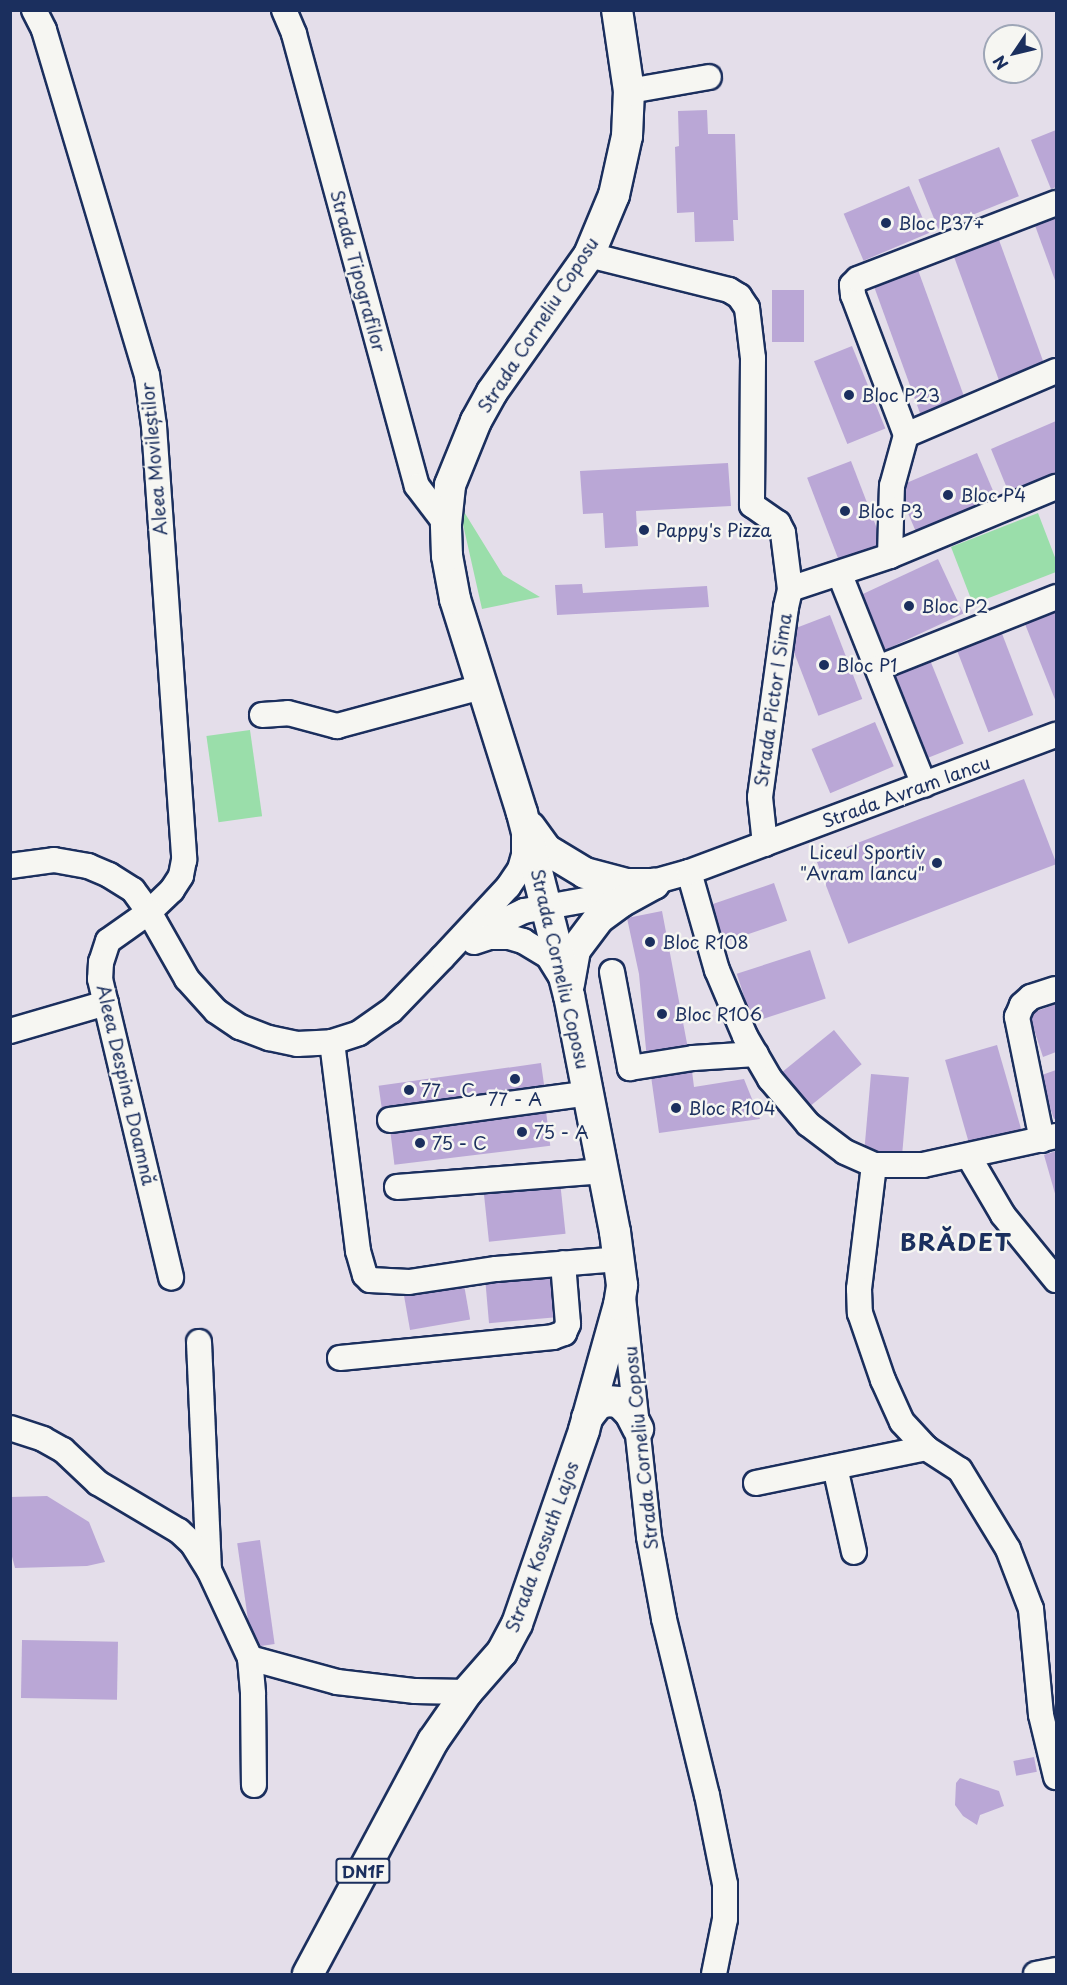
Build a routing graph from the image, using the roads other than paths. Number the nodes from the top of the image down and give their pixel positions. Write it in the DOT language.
graph roads {
  1 [pos="34,10"];
  2 [pos="284,10"];
  3 [pos="617,10"];
  4 [pos="709,77"];
  5 [pos="629,91"];
  6 [pos="1056,203"];
  7 [pos="589,255"];
  8 [pos="1056,371"];
  9 [pos="906,435"];
  10 [pos="1055,493"];
  11 [pos="446,524"];
  12 [pos="890,556"];
  13 [pos="840,575"];
  14 [pos="790,589"];
  15 [pos="1056,597"];
  16 [pos="878,668"];
  17 [pos="482,687"];
  18 [pos="262,716"];
  19 [pos="1056,737"];
  20 [pos="924,785"];
  21 [pos="522,813"];
  22 [pos="765,844"];
  23 [pos="10,866"];
  24 [pos="689,872"];
  25 [pos="654,884"];
  26 [pos="547,905"];
  27 [pos="149,912"];
  28 [pos="442,958"];
  29 [pos="612,972"];
  30 [pos="1056,989"];
  31 [pos="569,996"];
  32 [pos="106,1003"];
  33 [pos="10,1031"];
  34 [pos="332,1042"];
  35 [pos="756,1054"];
  36 [pos="589,1093"];
  37 [pos="390,1120"];
  38 [pos="1049,1138"];
  39 [pos="969,1157"];
  40 [pos="874,1165"];
  41 [pos="604,1171"];
  42 [pos="397,1187"];
  43 [pos="1046,1250"];
  44 [pos="563,1263"];
  45 [pos="620,1272"];
  46 [pos="171,1278"];
  47 [pos="1056,1280"];
  48 [pos="199,1342"];
  49 [pos="340,1358"];
  50 [pos="587,1419"];
  51 [pos="10,1428"];
  52 [pos="638,1429"];
  53 [pos="926,1448"];
  54 [pos="835,1467"];
  55 [pos="756,1483"];
  56 [pos="854,1552"];
  57 [pos="209,1570"];
  58 [pos="250,1658"];
  59 [pos="467,1692"];
  60 [pos="1056,1777"];
  61 [pos="254,1785"];
  62 [pos="1056,1970"];
  63 [pos="308,1974"];
  64 [pos="714,1974"];
  65 [pos="1036,1974"];
  1 -- 27 [label="street, Aleea Movileștilor"];
  2 -- 11 [label="street, Strada Tipografilor"];
  3 -- 5 [label="main road, Strada Corneliu Coposu"];
  4 -- 5 [label="street"];
  5 -- 7 [label="main road, Strada Corneliu Coposu"];
  6 -- 9 [label="street"];
  7 -- 11 [label="main road, Strada Corneliu Coposu"];
  7 -- 14 [label="street"];
  8 -- 9 [label="street"];
  9 -- 12 [label="street"];
  10 -- 12 [label="street, Strada Pictor I Sima"];
  11 -- 17 [label="main road, Strada Corneliu Coposu"];
  12 -- 13 [label="street, Strada Pictor I Sima"];
  13 -- 14 [label="street, Strada Pictor I Sima"];
  13 -- 16 [label="street"];
  14 -- 22 [label="street, Strada Pictor I Sima"];
  15 -- 16 [label="street"];
  16 -- 20 [label="street"];
  17 -- 18 [label="street"];
  17 -- 21 [label="main road, Strada Corneliu Coposu"];
  19 -- 20 [label="street, Strada Avram Iancu"];
  20 -- 22 [label="street, Strada Avram Iancu"];
  21 -- 25 [label="main road"];
  21 -- 26 [label="main road, Strada Corneliu Coposu"];
  21 -- 28 [label="street"];
  22 -- 24 [label="street, Strada Avram Iancu"];
  23 -- 27 [label="street"];
  24 -- 25 [label="street, Strada Avram Iancu"];
  24 -- 35 [label="street"];
  25 -- 26 [label="street, Strada Avram Iancu"];
  25 -- 31 [label="main road"];
  26 -- 28 [label="street, Strada Avram Iancu"];
  26 -- 31 [label="main road, Strada Corneliu Coposu"];
  27 -- 32 [label="street, Aleea Despina Doamnă"];
  27 -- 34 [label="street"];
  28 -- 31 [label="street"];
  28 -- 34 [label="street"];
  29 -- 35 [label="street"];
  30 -- 38 [label="street"];
  31 -- 36 [label="main road, Strada Corneliu Coposu"];
  32 -- 33 [label="street"];
  32 -- 46 [label="street, Aleea Despina Doamnă"];
  34 -- 44 [label="street"];
  35 -- 40 [label="street"];
  36 -- 37 [label="street"];
  36 -- 41 [label="main road, Strada Corneliu Coposu"];
  38 -- 39 [label="street"];
  39 -- 40 [label="street"];
  39 -- 43 [label="street"];
  40 -- 53 [label="street"];
  41 -- 42 [label="street"];
  41 -- 45 [label="main road, Strada Corneliu Coposu"];
  43 -- 47 [label="street"];
  44 -- 45 [label="street"];
  44 -- 49 [label="street"];
  45 -- 50 [label="main road, Strada Kossuth Lajos"];
  45 -- 52 [label="street, Strada Corneliu Coposu"];
  48 -- 57 [label="street"];
  50 -- 52 [label="main road"];
  50 -- 59 [label="main road, Strada Kossuth Lajos"];
  51 -- 57 [label="street"];
  52 -- 64 [label="street, Strada Corneliu Coposu"];
  53 -- 54 [label="street"];
  53 -- 60 [label="street"];
  54 -- 55 [label="street"];
  54 -- 56 [label="street"];
  57 -- 58 [label="street"];
  58 -- 59 [label="street"];
  58 -- 61 [label="street"];
  59 -- 63 [label="main road, Strada Kossuth Lajos / DN1F"];
  62 -- 65 [label="street"];
}
